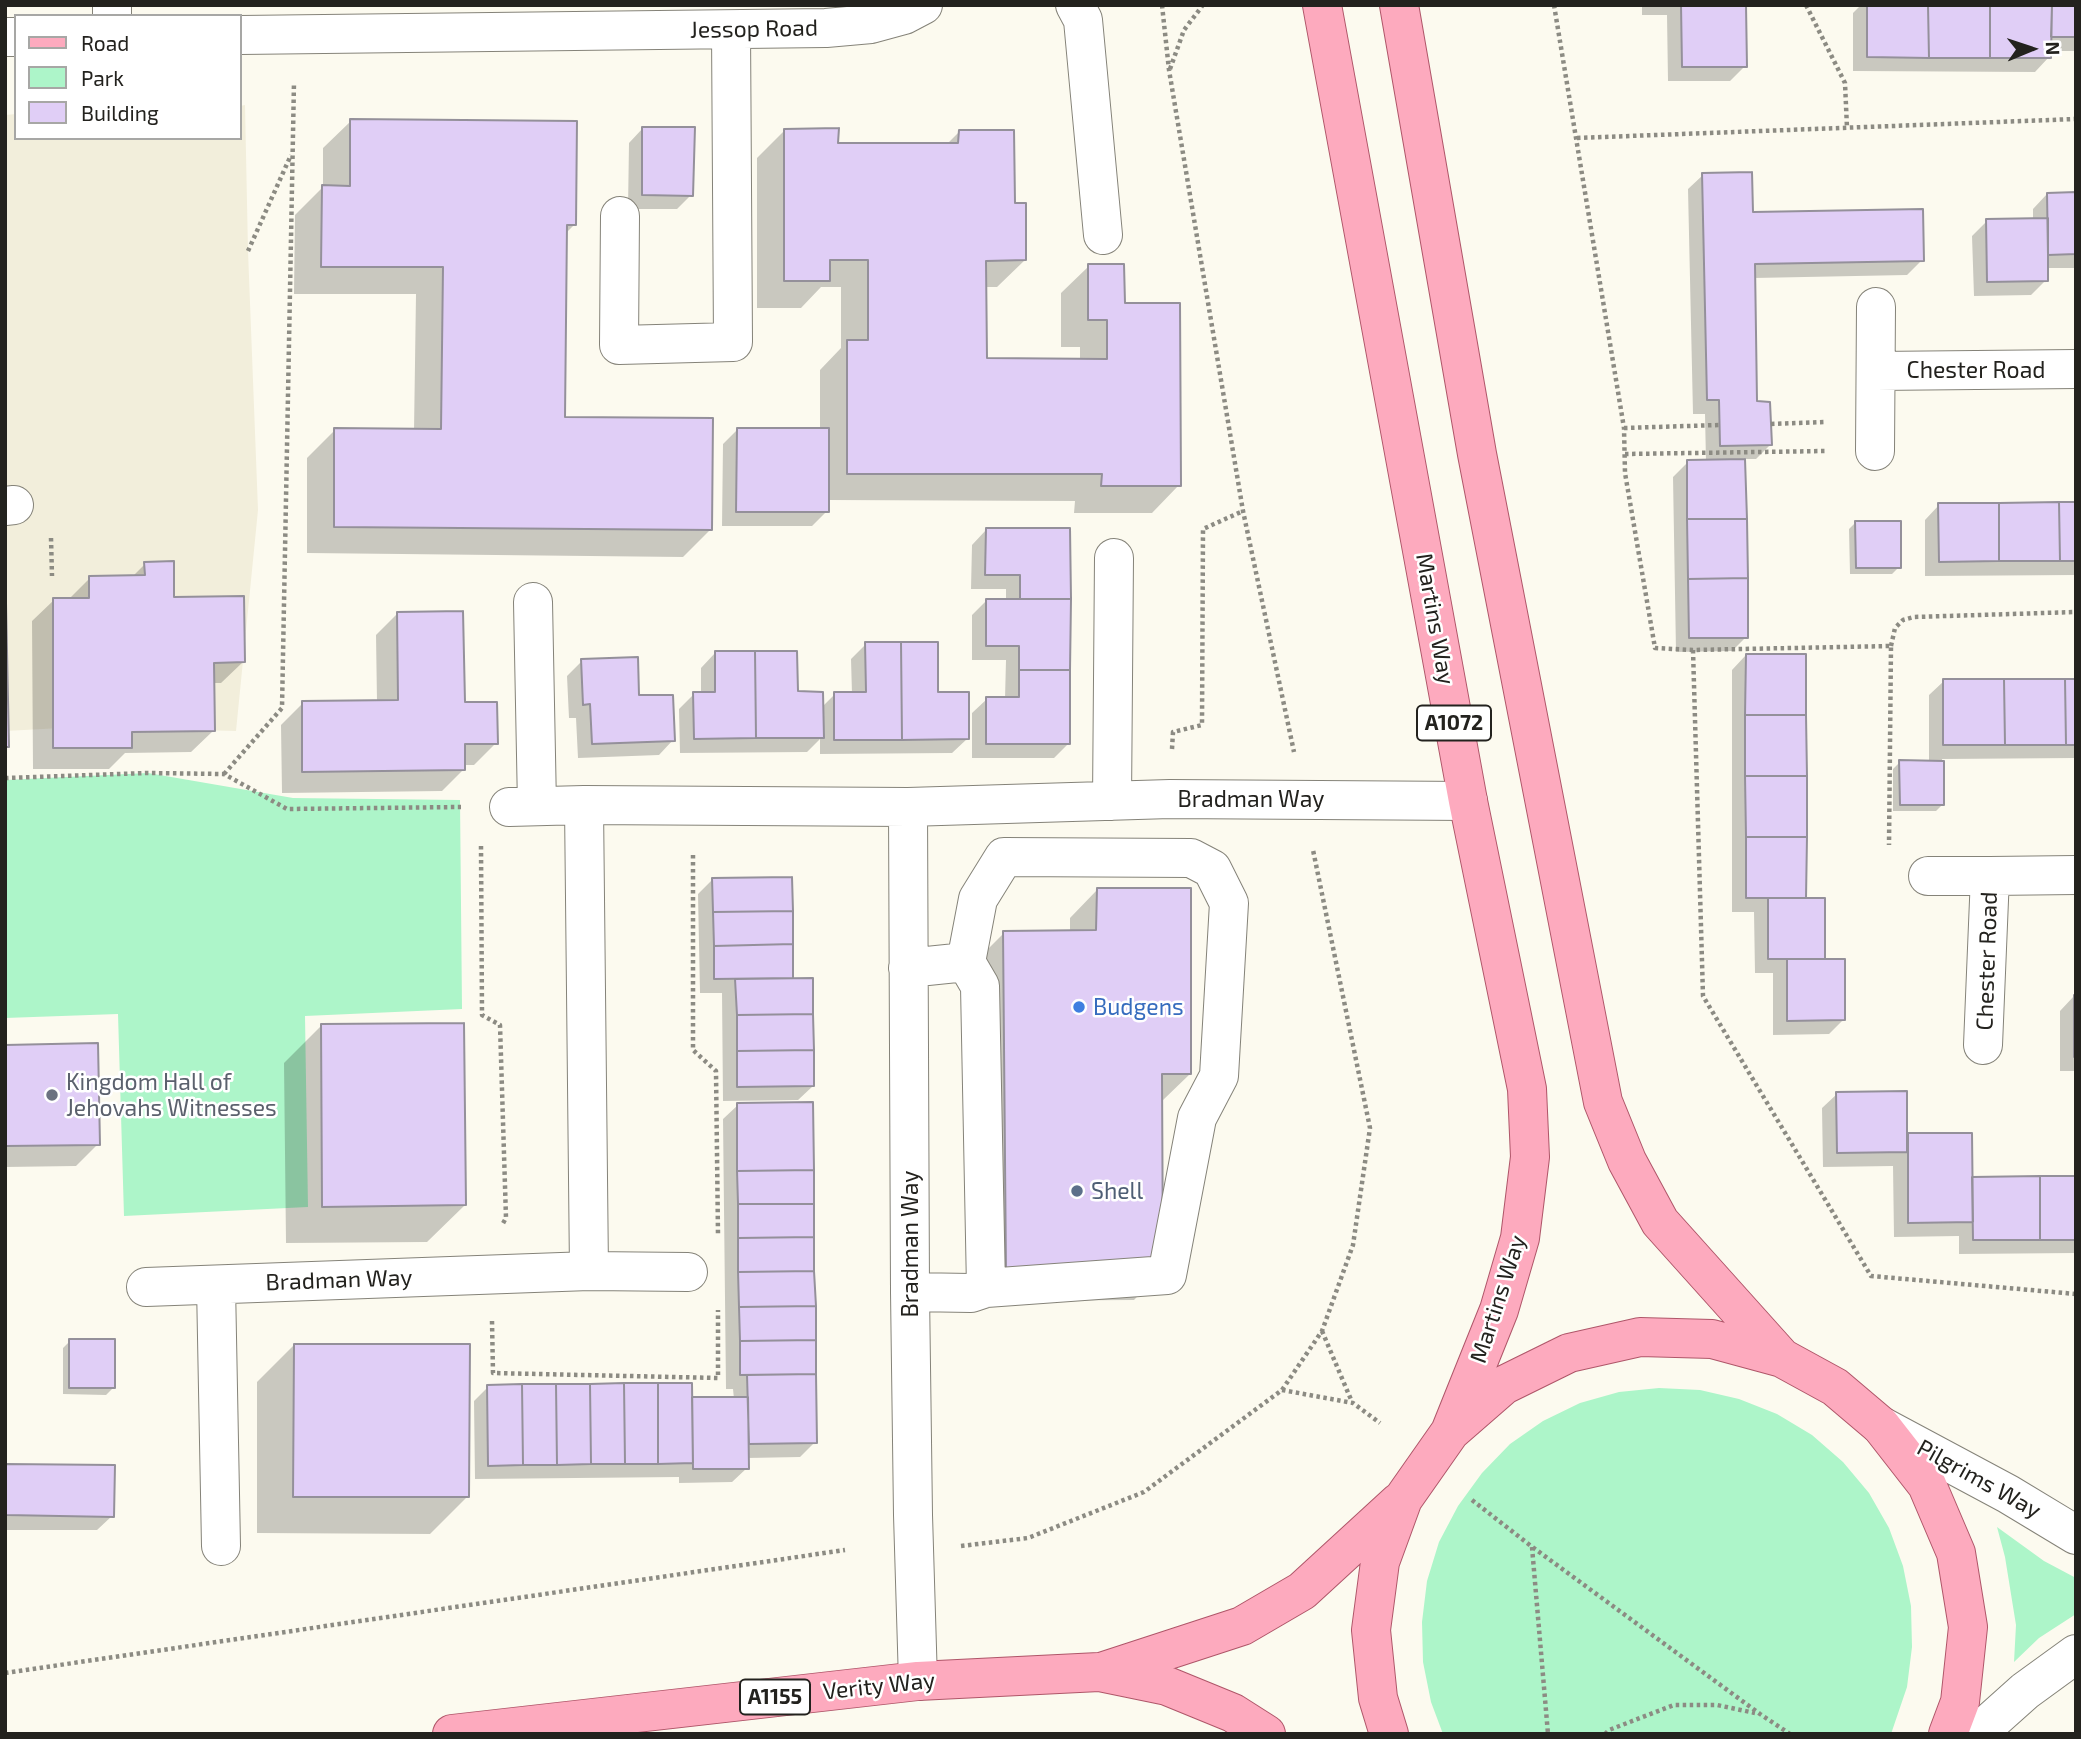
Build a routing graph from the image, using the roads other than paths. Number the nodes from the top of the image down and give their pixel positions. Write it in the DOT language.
graph roads {
  1 [pos="923,5"];
  2 [pos="1075,5"];
  3 [pos="1322,5"];
  4 [pos="1399,5"];
  5 [pos="580,18"];
  6 [pos="731,30"];
  7 [pos="242,35"];
  8 [pos="620,216"];
  9 [pos="1103,235"];
  10 [pos="1876,307"];
  11 [pos="2076,369"];
  12 [pos="1876,371"];
  13 [pos="1875,451"];
  14 [pos="1114,558"];
  15 [pos="533,602"];
  16 [pos="1112,801"];
  17 [pos="1468,801"];
  18 [pos="584,805"];
  19 [pos="908,807"];
  20 [pos="2076,875"];
  21 [pos="1928,876"];
  22 [pos="1990,876"];
  23 [pos="966,962"];
  24 [pos="908,968"];
  25 [pos="1983,1045"];
  26 [pos="589,1271"];
  27 [pos="688,1272"];
  28 [pos="216,1285"];
  29 [pos="146,1287"];
  30 [pos="986,1288"];
  31 [pos="910,1292"];
  32 [pos="1782,1358"];
  33 [pos="1881,1426"];
  34 [pos="1450,1432"];
  35 [pos="1403,1499"];
  36 [pos="2076,1535"];
  37 [pos="221,1546"];
  38 [pos="2076,1654"];
  39 [pos="1099,1672"];
  40 [pos="918,1681"];
  41 [pos="630,1723"];
  42 [pos="452,1734"];
  43 [pos="1266,1734"];
  44 [pos="1389,1734"];
  45 [pos="1948,1734"];
  46 [pos="1977,1734"];
  1 -- 6 [label="street, Jessop Road"];
  2 -- 9 [label="street"];
  3 -- 17 [label="main road, Martins Way / A1072"];
  4 -- 32 [label="main road, Martins Way"];
  5 -- 6 [label="street, Jessop Road"];
  5 -- 7 [label="street, Jessop Road"];
  6 -- 8 [label="street"];
  10 -- 12 [label="street, Chester Road"];
  11 -- 12 [label="street, Chester Road"];
  12 -- 13 [label="street, Chester Road"];
  14 -- 16 [label="street"];
  15 -- 18 [label="street, Bradman Way"];
  16 -- 17 [label="street, Bradman Way"];
  16 -- 19 [label="street, Bradman Way"];
  17 -- 34 [label="main road, Martins Way / A1072"];
  18 -- 19 [label="street, Bradman Way"];
  18 -- 26 [label="street"];
  19 -- 24 [label="street, Bradman Way"];
  20 -- 22 [label="street, Chester Road"];
  21 -- 22 [label="street, Chester Road"];
  22 -- 25 [label="street, Chester Road"];
  23 -- 24 [label="street"];
  23 -- 30 [label="street"];
  23 -- 30 [label="street"];
  24 -- 31 [label="street, Bradman Way"];
  26 -- 27 [label="street, Bradman Way"];
  26 -- 28 [label="street, Bradman Way"];
  28 -- 29 [label="street, Bradman Way"];
  28 -- 37 [label="street"];
  30 -- 31 [label="street"];
  31 -- 40 [label="street, Bradman Way"];
  32 -- 33 [label="main road, Martins Way"];
  32 -- 34 [label="main road, Martins Way"];
  33 -- 36 [label="street, Pilgrims Way"];
  33 -- 45 [label="main road, Martins Way"];
  34 -- 35 [label="main road, Martins Way"];
  35 -- 39 [label="main road, Verity Way / A1155"];
  35 -- 44 [label="main road, Martins Way"];
  38 -- 46 [label="street"];
  39 -- 40 [label="main road, Verity Way / A1155"];
  39 -- 43 [label="main road, Verity Way / A1155"];
  40 -- 41 [label="main road, Verity Way / A1155"];
  41 -- 42 [label="main road, Verity Way / A1155"];
}
